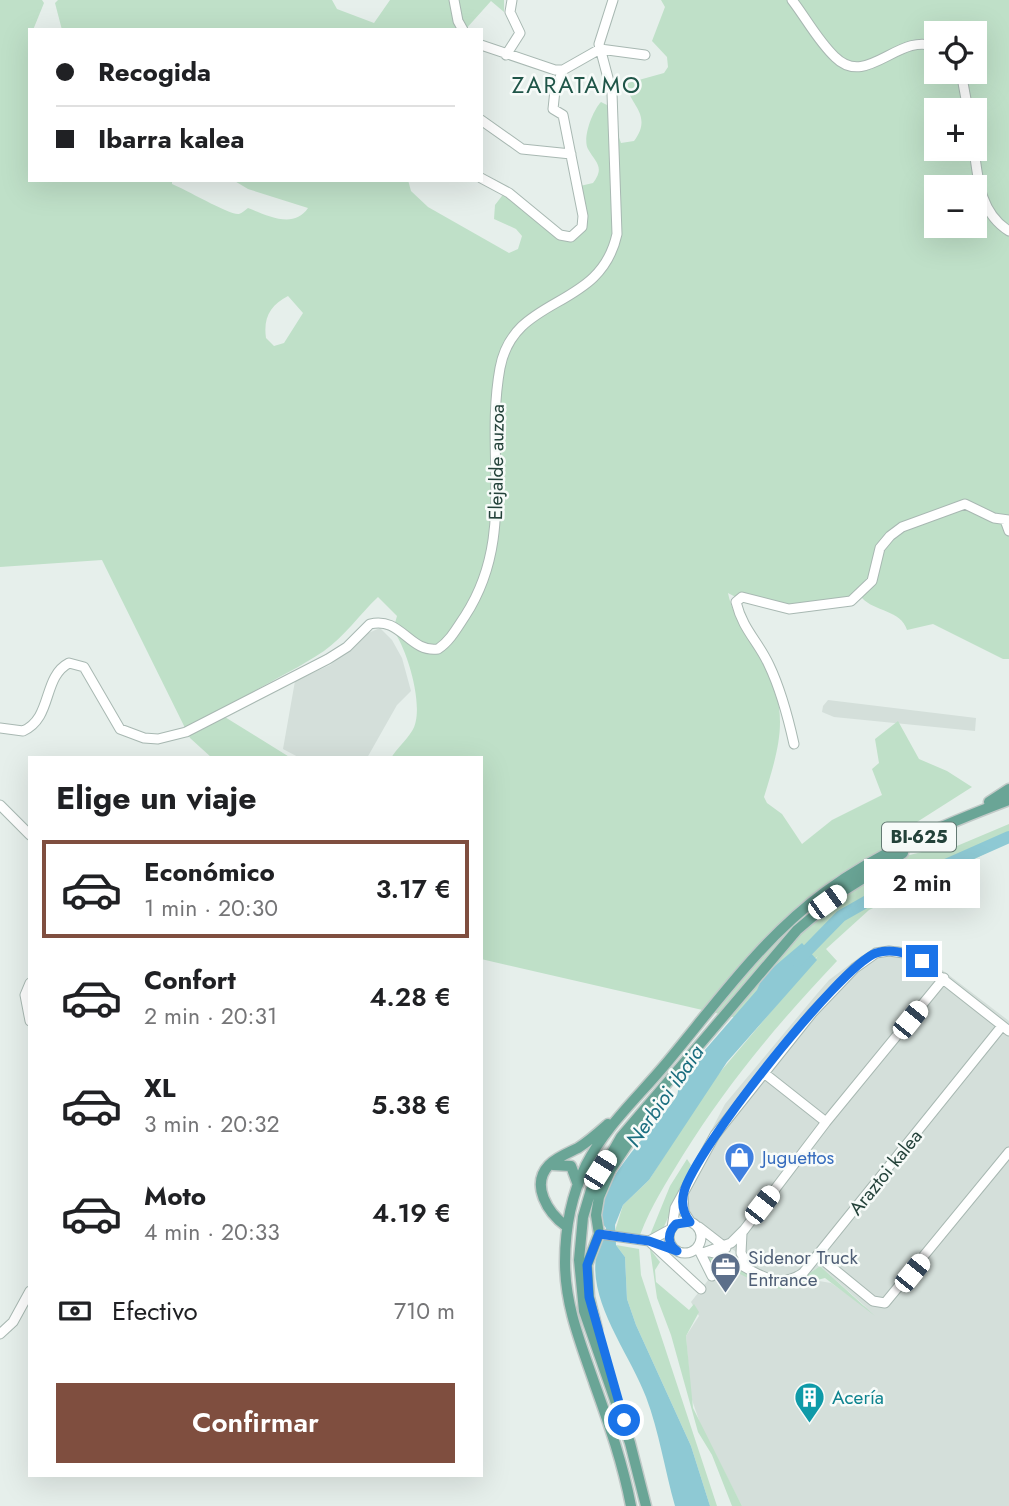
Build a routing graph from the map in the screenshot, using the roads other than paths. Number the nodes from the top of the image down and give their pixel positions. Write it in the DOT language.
graph roads {
  1 [pos="454,0"];
  2 [pos="512,0"];
  3 [pos="613,0"];
  4 [pos="792,0"];
  5 [pos="462,28"];
  6 [pos="924,43"];
  7 [pos="483,46"];
  8 [pos="600,49"];
  9 [pos="506,55"];
  10 [pos="645,55"];
  11 [pos="563,70"];
  12 [pos="483,121"];
  13 [pos="571,154"];
  14 [pos="976,161"];
  15 [pos="483,178"];
  16 [pos="1009,231"];
  17 [pos="1007,520"];
  18 [pos="1009,531"];
  19 [pos="0,728"];
  20 [pos="794,744"];
  21 [pos="1009,789"];
  22 [pos="1009,798"];
  23 [pos="0,806"];
  24 [pos="968,816"];
  25 [pos="28,833"];
  26 [pos="944,978"];
  27 [pos="28,988"];
  28 [pos="28,1011"];
  29 [pos="1005,1028"];
  30 [pos="764,1073"];
  31 [pos="672,1078"];
  32 [pos="630,1104"];
  33 [pos="826,1122"];
  34 [pos="1009,1152"];
  35 [pos="547,1167"];
  36 [pos="578,1185"];
  37 [pos="684,1190"];
  38 [pos="754,1214"];
  39 [pos="694,1224"];
  40 [pos="566,1226"];
  41 [pos="672,1228"];
  42 [pos="585,1232"];
  43 [pos="743,1232"];
  44 [pos="599,1234"];
  45 [pos="712,1237"];
  46 [pos="652,1243"];
  47 [pos="724,1246"];
  48 [pos="677,1251"];
  49 [pos="704,1251"];
  50 [pos="818,1256"];
  51 [pos="751,1270"];
  52 [pos="712,1276"];
  53 [pos="701,1289"];
  54 [pos="28,1296"];
  55 [pos="0,1334"];
  56 [pos="630,1443"];
  57 [pos="631,1506"];
  58 [pos="646,1506"];
  1 -- 5 [label="street"];
  2 -- 9 [label="street"];
  3 -- 8 [label="street, Elejalde auzoa"];
  4 -- 6 [label="street"];
  7 -- 9 [label="street"];
  8 -- 10 [label="street"];
  8 -- 11 [label="street"];
  8 -- 19 [label="street, Elejalde auzoa"];
  9 -- 11 [label="street"];
  11 -- 13 [label="street"];
  12 -- 13 [label="street"];
  13 -- 15 [label="street"];
  14 -- 16 [label="street"];
  17 -- 18 [label="street"];
  17 -- 20 [label="street"];
  21 -- 24 [label="main road"];
  22 -- 24 [label="main road"];
  23 -- 25 [label="street"];
  24 -- 31 [label="main road, BI-625"];
  24 -- 32 [label="main road, BI-625"];
  26 -- 29 [label="street"];
  26 -- 30 [label="street"];
  26 -- 33 [label="street"];
  27 -- 28 [label="street"];
  29 -- 50 [label="street, Araztoi kalea"];
  30 -- 33 [label="street"];
  30 -- 37 [label="street"];
  31 -- 44 [label="main road"];
  31 -- 56 [label="main road, BI-625"];
  32 -- 35 [label="main road"];
  32 -- 36 [label="main road, BI-625"];
  33 -- 38 [label="street"];
  34 -- 50 [label="street"];
  35 -- 36 [label="main road"];
  35 -- 40 [label="main road"];
  36 -- 57 [label="main road, BI-625"];
  37 -- 39 [label="street"];
  37 -- 41 [label="street"];
  38 -- 43 [label="street"];
  38 -- 45 [label="street"];
  39 -- 41 [label="street"];
  39 -- 45 [label="street"];
  39 -- 49 [label="street"];
  41 -- 46 [label="street"];
  41 -- 48 [label="street"];
  42 -- 44 [label="main road"];
  43 -- 47 [label="street"];
  43 -- 51 [label="street"];
  44 -- 46 [label="street"];
  44 -- 56 [label="main road"];
  45 -- 47 [label="street"];
  46 -- 48 [label="street"];
  46 -- 53 [label="street"];
  47 -- 49 [label="street"];
  47 -- 51 [label="street"];
  48 -- 49 [label="street"];
  49 -- 51 [label="street, Araztoi kalea"];
  49 -- 52 [label="street"];
  50 -- 51 [label="street, Araztoi kalea"];
  54 -- 55 [label="street"];
  56 -- 58 [label="main road, BI-625"];
}
